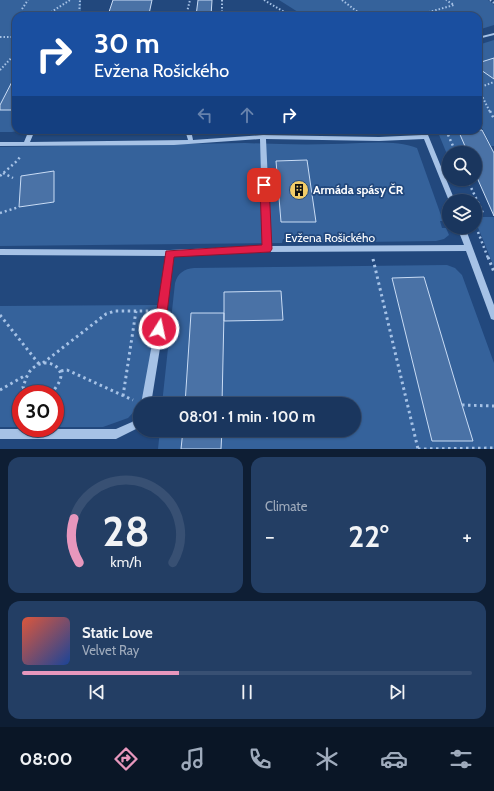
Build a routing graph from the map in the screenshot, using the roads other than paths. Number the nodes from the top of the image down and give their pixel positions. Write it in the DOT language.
graph roads {
  1 [pos="494,34"];
  2 [pos="482,37"];
  3 [pos="30,134"];
  4 [pos="189,134"];
  5 [pos="424,134"];
  6 [pos="263,137"];
  7 [pos="425,137"];
  8 [pos="191,142"];
  9 [pos="26,143"];
  10 [pos="0,144"];
  11 [pos="449,194"];
  12 [pos="463,234"];
  13 [pos="468,248"];
  14 [pos="267,249"];
  15 [pos="0,252"];
  16 [pos="170,253"];
  17 [pos="494,316"];
  18 [pos="147,397"];
  19 [pos="133,425"];
  20 [pos="0,434"];
  1 -- 2 [label="street"];
  3 -- 9 [label="street"];
  4 -- 8 [label="street"];
  5 -- 7 [label="street"];
  6 -- 7 [label="street"];
  6 -- 8 [label="street"];
  6 -- 14 [label="street"];
  7 -- 11 [label="street"];
  8 -- 9 [label="street"];
  9 -- 10 [label="street"];
  12 -- 13 [label="street"];
  13 -- 14 [label="street, Evžena Rošického"];
  13 -- 17 [label="street"];
  14 -- 16 [label="street, Evžena Rošického"];
  15 -- 16 [label="street, Evžena Rošického"];
  16 -- 18 [label="street"];
  19 -- 20 [label="street"];
}
